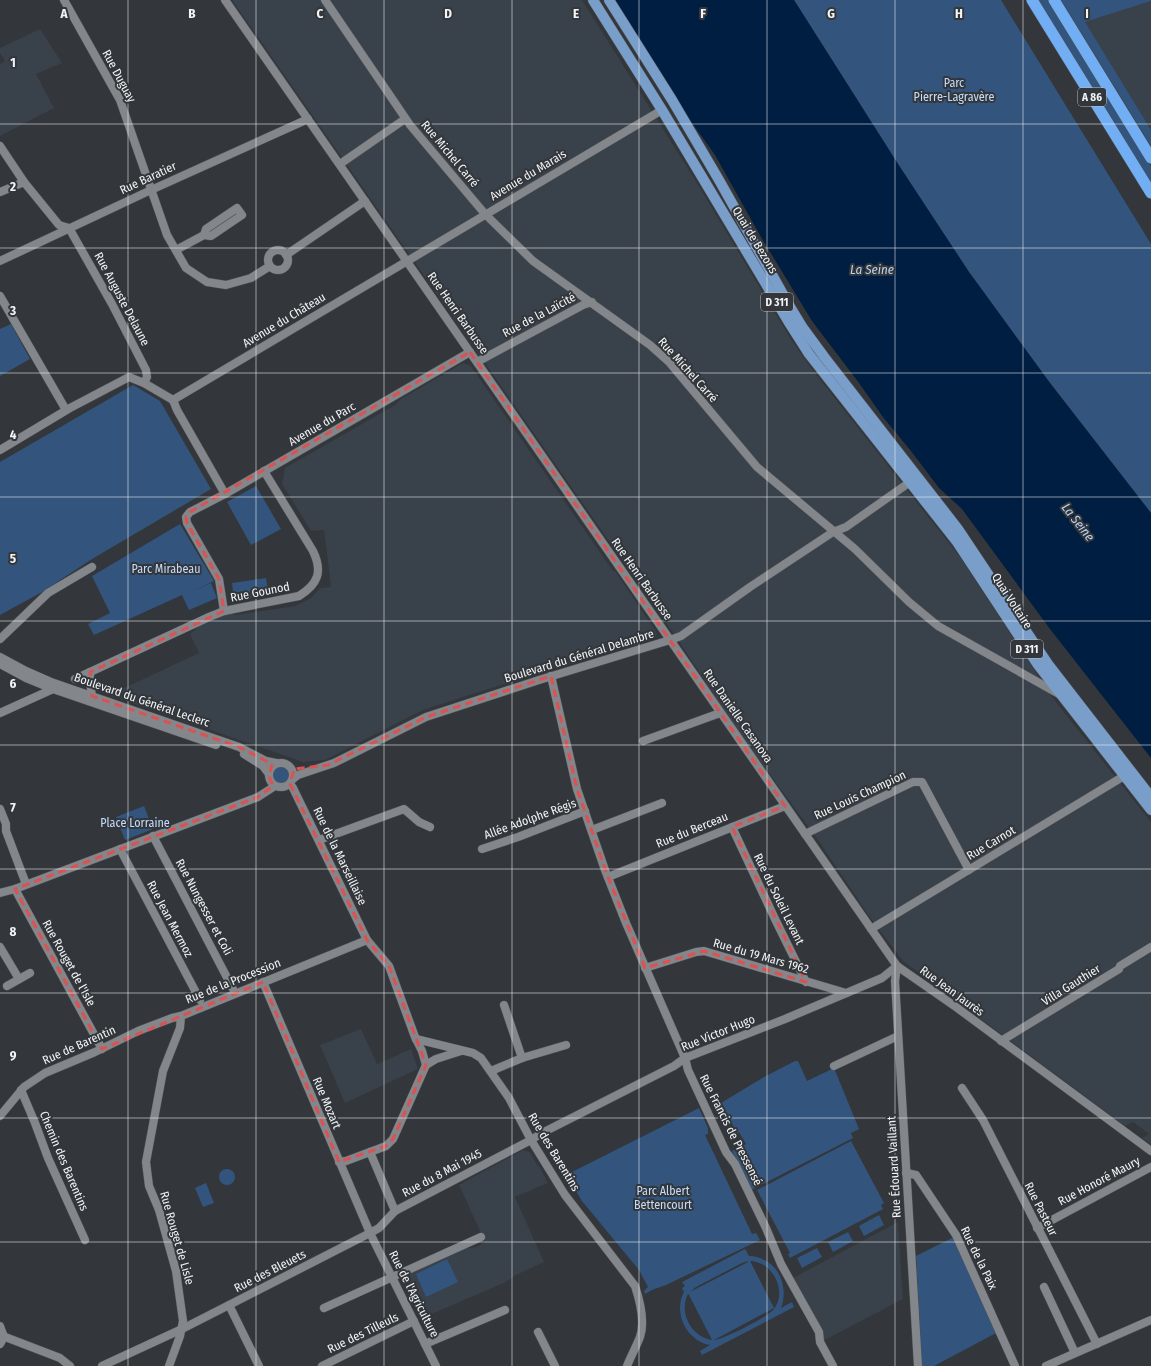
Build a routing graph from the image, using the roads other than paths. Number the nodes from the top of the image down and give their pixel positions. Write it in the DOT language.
graph roads {
  1 [pos="64,0"];
  2 [pos="225,0"];
  3 [pos="326,0"];
  4 [pos="586,0"];
  5 [pos="593,0"];
  6 [pos="609,0"];
  7 [pos="1032,0"];
  8 [pos="1054,0"];
  9 [pos="639,73"];
  10 [pos="663,86"];
  11 [pos="662,110"];
  12 [pos="308,119"];
  13 [pos="405,119"];
  14 [pos="686,124"];
  15 [pos="0,146"];
  16 [pos="1151,158"];
  17 [pos="340,164"];
  18 [pos="24,182"];
  19 [pos="151,190"];
  20 [pos="0,192"];
  21 [pos="1151,193"];
  22 [pos="365,200"];
  23 [pos="485,214"];
  24 [pos="69,228"];
  25 [pos="204,235"];
  26 [pos="176,250"];
  27 [pos="286,255"];
  28 [pos="0,261"];
  29 [pos="407,261"];
  30 [pos="270,266"];
  31 [pos="0,296"];
  32 [pos="592,302"];
  33 [pos="470,352"];
  34 [pos="477,362"];
  35 [pos="144,383"];
  36 [pos="173,400"];
  37 [pos="66,410"];
  38 [pos="0,450"];
  39 [pos="264,471"];
  40 [pos="913,478"];
  41 [pos="225,494"];
  42 [pos="833,532"];
  43 [pos="92,567"];
  44 [pos="224,611"];
  45 [pos="0,639"];
  46 [pos="670,640"];
  47 [pos="0,657"];
  48 [pos="0,664"];
  49 [pos="90,672"];
  50 [pos="551,676"];
  51 [pos="74,679"];
  52 [pos="53,689"];
  53 [pos="1060,694"];
  54 [pos="92,696"];
  55 [pos="0,713"];
  56 [pos="720,713"];
  57 [pos="643,742"];
  58 [pos="276,763"];
  59 [pos="292,768"];
  60 [pos="318,768"];
  61 [pos="269,776"];
  62 [pos="1124,776"];
  63 [pos="291,782"];
  64 [pos="275,786"];
  65 [pos="267,791"];
  66 [pos="1151,797"];
  67 [pos="662,803"];
  68 [pos="785,806"];
  69 [pos="0,808"];
  70 [pos="1151,810"];
  71 [pos="585,811"];
  72 [pos="430,827"];
  73 [pos="732,827"];
  74 [pos="592,830"];
  75 [pos="805,834"];
  76 [pos="153,836"];
  77 [pos="319,840"];
  78 [pos="120,849"];
  79 [pos="482,849"];
  80 [pos="969,870"];
  81 [pos="608,877"];
  82 [pos="26,884"];
  83 [pos="15,889"];
  84 [pos="0,893"];
  85 [pos="871,930"];
  86 [pos="367,940"];
  87 [pos="0,947"];
  88 [pos="1151,947"];
  89 [pos="897,966"];
  90 [pos="645,968"];
  91 [pos="30,973"];
  92 [pos="19,979"];
  93 [pos="263,982"];
  94 [pos="806,982"];
  95 [pos="7,986"];
  96 [pos="234,991"];
  97 [pos="846,993"];
  98 [pos="201,1003"];
  99 [pos="504,1005"];
  100 [pos="181,1016"];
  101 [pos="898,1036"];
  102 [pos="416,1039"];
  103 [pos="1001,1041"];
  104 [pos="566,1045"];
  105 [pos="102,1048"];
  106 [pos="461,1051"];
  107 [pos="522,1058"];
  108 [pos="685,1058"];
  109 [pos="426,1065"];
  110 [pos="834,1066"];
  111 [pos="491,1071"];
  112 [pos="962,1088"];
  113 [pos="21,1090"];
  114 [pos="0,1116"];
  115 [pos="531,1140"];
  116 [pos="1151,1151"];
  117 [pos="370,1152"];
  118 [pos="340,1162"];
  119 [pos="1151,1167"];
  120 [pos="906,1173"];
  121 [pos="149,1186"];
  122 [pos="395,1212"];
  123 [pos="1037,1228"];
  124 [pos="370,1233"];
  125 [pos="481,1237"];
  126 [pos="85,1240"];
  127 [pos="392,1277"];
  128 [pos="1044,1287"];
  129 [pos="230,1305"];
  130 [pos="324,1308"];
  131 [pos="505,1310"];
  132 [pos="1151,1320"];
  133 [pos="414,1321"];
  134 [pos="0,1326"];
  135 [pos="182,1329"];
  136 [pos="538,1332"];
  137 [pos="1,1339"];
  138 [pos="425,1344"];
  139 [pos="1097,1344"];
  140 [pos="1074,1354"];
  141 [pos="434,1365"];
  142 [pos="70,1366"];
  143 [pos="102,1366"];
  144 [pos="170,1366"];
  145 [pos="259,1366"];
  146 [pos="322,1366"];
  147 [pos="555,1366"];
  148 [pos="627,1366"];
  149 [pos="833,1366"];
  150 [pos="918,1366"];
  151 [pos="1015,1366"];
  152 [pos="1046,1366"];
  1 -- 19 [label="street, Rue Duguay"];
  2 -- 12 [label="street, Rue Henri Barbusse"];
  3 -- 13 [label="street, Rue Michel Carré"];
  4 -- 9 [label="main road, D 311"];
  5 -- 9 [label="main road, Quai de Bezons / D 311"];
  6 -- 10 [label="main road, Quai de Bezons / D 311"];
  7 -- 21 [label="highway, A 86"];
  8 -- 16 [label="highway, A 86"];
  9 -- 11 [label="main road, Quai de Bezons / D 311"];
  10 -- 11 [label="main road"];
  10 -- 14 [label="main road, Quai de Bezons / D 311"];
  11 -- 14 [label="main road"];
  11 -- 23 [label="street, Avenue du Marais"];
  11 -- 40 [label="main road, Quai de Bezons / D 311"];
  12 -- 17 [label="street, Rue Henri Barbusse"];
  12 -- 19 [label="street, Rue Baratier"];
  13 -- 17 [label="street"];
  13 -- 23 [label="street, Rue Michel Carré"];
  14 -- 40 [label="main road, Quai de Bezons / D 311"];
  15 -- 18 [label="street"];
  17 -- 22 [label="street, Rue Henri Barbusse"];
  18 -- 20 [label="street"];
  18 -- 24 [label="street"];
  19 -- 24 [label="street, Rue Baratier"];
  19 -- 26 [label="street, Rue Duguay"];
  22 -- 27 [label="street"];
  22 -- 29 [label="street, Rue Henri Barbusse"];
  23 -- 29 [label="street, Avenue du Marais"];
  23 -- 32 [label="street, Rue Michel Carré"];
  24 -- 28 [label="street, Rue Baratier"];
  24 -- 35 [label="street, Rue Auguste Delaune"];
  25 -- 26 [label="street"];
  26 -- 30 [label="street, Rue Duguay"];
  27 -- 30 [label="street"];
  27 -- 30 [label="street"];
  29 -- 33 [label="street, Rue Henri Barbusse"];
  29 -- 36 [label="street, Avenue du Château"];
  31 -- 37 [label="street"];
  32 -- 34 [label="street, Rue de la Laïcité"];
  32 -- 42 [label="street, Rue Michel Carré"];
  33 -- 34 [label="street, Rue Henri Barbusse"];
  33 -- 39 [label="street, Avenue du Parc"];
  34 -- 46 [label="street, Rue Henri Barbusse"];
  35 -- 36 [label="street"];
  35 -- 37 [label="street"];
  36 -- 41 [label="street"];
  37 -- 38 [label="street"];
  39 -- 41 [label="street, Avenue du Parc"];
  39 -- 44 [label="street, Rue Gounod"];
  40 -- 42 [label="street, Boulevard du Général Delambre"];
  40 -- 53 [label="main road, Quai Voltaire / D 311"];
  40 -- 66 [label="main road, Quai Voltaire / D 311"];
  41 -- 44 [label="street, Avenue du Parc"];
  42 -- 46 [label="street, Boulevard du Général Delambre"];
  42 -- 53 [label="street, Rue Michel Carré"];
  43 -- 45 [label="street"];
  44 -- 49 [label="street, Rue Gounod"];
  46 -- 50 [label="street, Boulevard du Général Delambre"];
  46 -- 56 [label="street, Rue Danielle Casanova"];
  47 -- 54 [label="street, Boulevard du Général Leclerc"];
  48 -- 52 [label="street, Boulevard du Général Leclerc"];
  49 -- 51 [label="street, Rue Gounod"];
  49 -- 54 [label="street"];
  50 -- 60 [label="street, Boulevard du Général Delambre"];
  50 -- 71 [label="street, Rue Francis de Pressensé"];
  52 -- 55 [label="street"];
  52 -- 61 [label="street, Boulevard du Général Leclerc"];
  53 -- 62 [label="main road, Quai Voltaire / D 311"];
  54 -- 58 [label="street, Boulevard du Général Leclerc"];
  56 -- 57 [label="street"];
  56 -- 68 [label="street, Rue Danielle Casanova"];
  58 -- 59 [label="street"];
  58 -- 61 [label="street"];
  59 -- 60 [label="street, Boulevard du Général Delambre"];
  59 -- 63 [label="street"];
  60 -- 63 [label="street, Boulevard du Général Delambre"];
  61 -- 64 [label="street"];
  61 -- 65 [label="street"];
  62 -- 70 [label="main road, Quai Voltaire / D 311"];
  62 -- 80 [label="street, Rue Carnot"];
  63 -- 64 [label="street"];
  63 -- 77 [label="street, Rue de la Marseillaise"];
  64 -- 65 [label="street"];
  65 -- 76 [label="street"];
  67 -- 74 [label="street"];
  68 -- 73 [label="street, Rue du Berceau"];
  68 -- 75 [label="street, Rue Jean Jaurès"];
  69 -- 82 [label="street"];
  71 -- 74 [label="street, Rue Francis de Pressensé"];
  71 -- 79 [label="street, Allée Adolphe Régis"];
  72 -- 77 [label="street"];
  73 -- 81 [label="street, Rue du Berceau"];
  73 -- 94 [label="street, Rue du Soleil Levant"];
  74 -- 81 [label="street, Rue Francis de Pressensé"];
  75 -- 80 [label="street, Rue Louis Champion"];
  75 -- 85 [label="street, Rue Jean Jaurès"];
  76 -- 78 [label="street"];
  76 -- 96 [label="street, Rue Nungesser et Coli"];
  77 -- 86 [label="street, Rue de la Marseillaise"];
  78 -- 82 [label="street"];
  78 -- 98 [label="street, Rue Jean Mermoz"];
  80 -- 85 [label="street, Rue Carnot"];
  81 -- 90 [label="street, Rue Francis de Pressensé"];
  82 -- 83 [label="street"];
  83 -- 84 [label="street"];
  83 -- 105 [label="street, Rue Rouget de l'Isle"];
  85 -- 89 [label="street, Rue Jean Jaurès"];
  86 -- 93 [label="street, Rue de la Procession"];
  86 -- 102 [label="street"];
  87 -- 92 [label="street"];
  88 -- 103 [label="street, Villa Gauthier"];
  89 -- 97 [label="street, Rue Victor Hugo"];
  89 -- 101 [label="street, Rue Édouard Vaillant"];
  89 -- 103 [label="street, Rue Jean Jaurès"];
  90 -- 94 [label="street, Rue du 19 Mars 1962"];
  90 -- 108 [label="street, Rue Francis de Pressensé"];
  91 -- 92 [label="street"];
  92 -- 95 [label="street"];
  93 -- 96 [label="street, Rue de la Procession"];
  93 -- 118 [label="street, Rue Mozart"];
  94 -- 97 [label="street, Rue du 19 Mars 1962"];
  96 -- 98 [label="street, Rue de la Procession"];
  97 -- 108 [label="street, Rue Victor Hugo"];
  98 -- 100 [label="street, Rue de la Procession"];
  99 -- 107 [label="street"];
  100 -- 105 [label="street, Rue de Barentin"];
  100 -- 121 [label="street, Rue de la Procession"];
  101 -- 110 [label="street"];
  101 -- 120 [label="street, Rue Édouard Vaillant"];
  102 -- 106 [label="street, Rue des Barentins"];
  102 -- 109 [label="street"];
  103 -- 116 [label="street, Rue Jean Jaurès"];
  104 -- 107 [label="street"];
  105 -- 113 [label="street, Rue de Barentin"];
  106 -- 109 [label="street"];
  106 -- 111 [label="street, Rue des Barentins"];
  107 -- 111 [label="street"];
  108 -- 115 [label="street, Rue Victor Hugo"];
  108 -- 149 [label="street, Rue Francis de Pressensé"];
  109 -- 117 [label="street"];
  111 -- 115 [label="street, Rue des Barentins"];
  112 -- 123 [label="street, Rue Pasteur"];
  113 -- 114 [label="street, Rue de Barentin"];
  113 -- 126 [label="street, Chemin des Barentins"];
  115 -- 122 [label="street, Rue du 8 Mai 1945"];
  115 -- 148 [label="street, Rue des Barentins"];
  117 -- 118 [label="street"];
  117 -- 122 [label="street"];
  118 -- 124 [label="street, Rue Mozart"];
  119 -- 123 [label="street, Rue Honoré Maury"];
  120 -- 150 [label="street, Rue Édouard Vaillant"];
  120 -- 151 [label="street, Rue de la Paix"];
  121 -- 135 [label="street, Rue Rouget de Lisle"];
  122 -- 124 [label="street, Rue du 8 Mai 1945"];
  123 -- 139 [label="street, Rue Pasteur"];
  124 -- 127 [label="street, Rue de l'Agriculture"];
  124 -- 129 [label="street, Rue des Bleuets"];
  125 -- 127 [label="street"];
  127 -- 130 [label="street"];
  127 -- 133 [label="street, Rue de l'Agriculture"];
  128 -- 140 [label="street"];
  129 -- 135 [label="street, Rue des Bleuets"];
  129 -- 145 [label="street"];
  131 -- 138 [label="street"];
  132 -- 139 [label="street"];
  133 -- 138 [label="street, Rue de l'Agriculture"];
  133 -- 146 [label="street, Rue des Tilleuls"];
  134 -- 137 [label="street"];
  135 -- 143 [label="street, Rue des Bleuets"];
  135 -- 144 [label="street, Rue Rouget de Lisle"];
  136 -- 147 [label="street"];
  137 -- 142 [label="street"];
  138 -- 141 [label="street, Rue de l'Agriculture"];
  139 -- 140 [label="street"];
  140 -- 152 [label="street"];
}
